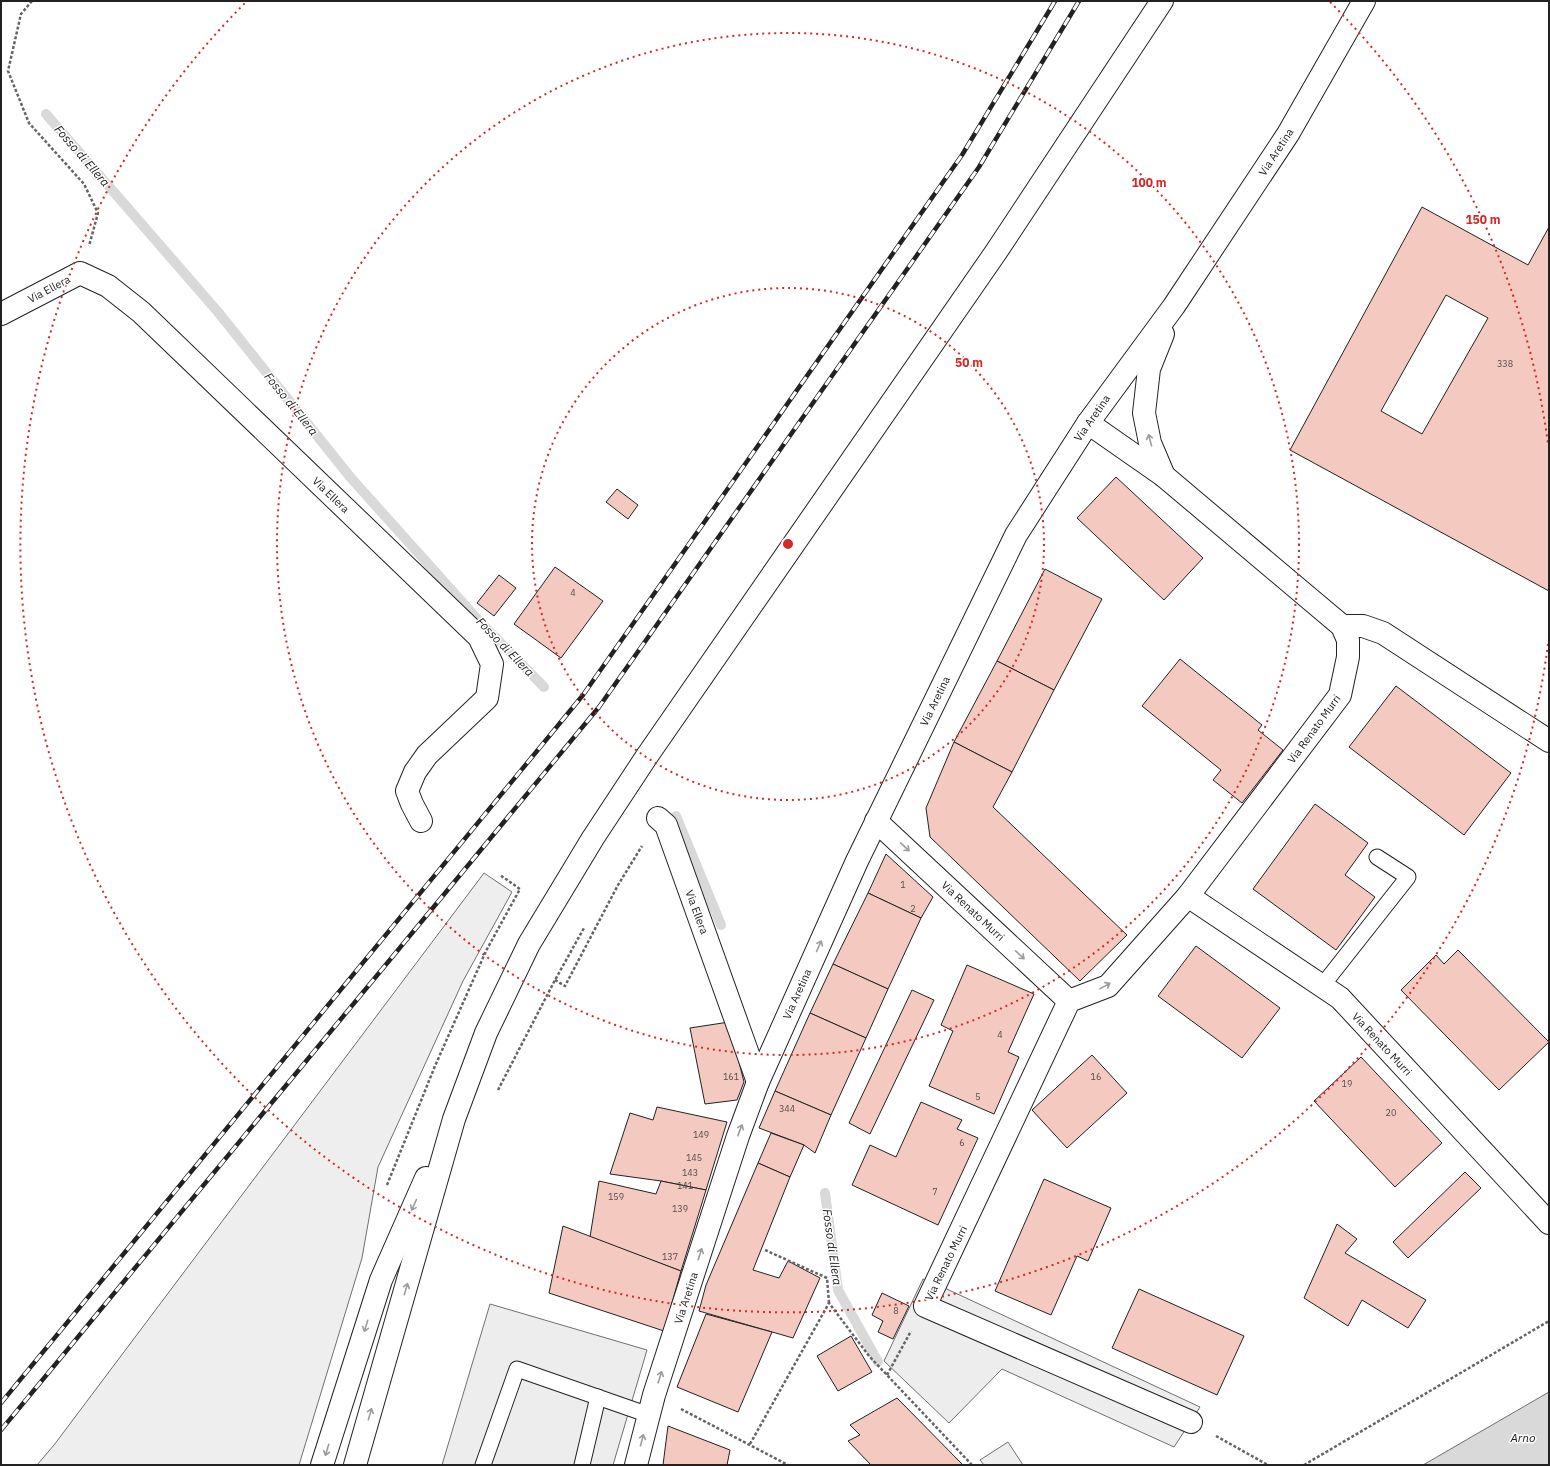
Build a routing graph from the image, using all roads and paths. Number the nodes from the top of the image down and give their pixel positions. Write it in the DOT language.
graph roads {
  1 [pos="32,1"];
  2 [pos="1162,1"];
  3 [pos="1364,1"];
  4 [pos="80,273"];
  5 [pos="1174,306"];
  6 [pos="1,314"];
  7 [pos="1088,423"];
  8 [pos="1164,476"];
  9 [pos="1342,626"];
  10 [pos="1549,741"];
  11 [pos="658,818"];
  12 [pos="421,821"];
  13 [pos="876,821"];
  14 [pos="1377,857"];
  15 [pos="500,875"];
  16 [pos="1188,896"];
  17 [pos="584,928"];
  18 [pos="555,980"];
  19 [pos="1322,986"];
  20 [pos="1069,1001"];
  21 [pos="758,1082"];
  22 [pos="498,1090"];
  23 [pos="454,1119"];
  24 [pos="387,1185"];
  25 [pos="1549,1224"];
  26 [pos="765,1250"];
  27 [pos="829,1303"];
  28 [pos="925,1306"];
  29 [pos="1549,1321"];
  30 [pos="887,1375"];
  31 [pos="598,1397"];
  32 [pos="651,1405"];
  33 [pos="1191,1422"];
  34 [pos="750,1444"];
  35 [pos="322,1465"];
  36 [pos="355,1465"];
  37 [pos="483,1465"];
  38 [pos="582,1465"];
  39 [pos="636,1465"];
  40 [pos="788,1465"];
  41 [pos="972,1465"];
  42 [pos="1268,1465"];
  43 [pos="1304,1465"];
  1 -- 4 [label="path"];
  2 -- 23 [label="street"];
  3 -- 5 [label="street, Via Aretina"];
  4 -- 6 [label="street, Via Ellera"];
  4 -- 12 [label="street, Via Ellera"];
  5 -- 7 [label="street, Via Aretina"];
  8 -- 5 [label="street, one-way"];
  7 -- 8 [label="street"];
  7 -- 13 [label="street, Via Aretina"];
  8 -- 9 [label="street"];
  9 -- 10 [label="street"];
  9 -- 16 [label="street, Via Renato Murri"];
  11 -- 18 [label="path"];
  11 -- 21 [label="street, Via Ellera"];
  13 -- 20 [label="street, Via Renato Murri, one-way"];
  21 -- 13 [label="street, Via Aretina, one-way"];
  14 -- 19 [label="lane"];
  15 -- 24 [label="path"];
  16 -- 19 [label="street, Via Renato Murri"];
  20 -- 16 [label="street, Via Renato Murri, one-way"];
  17 -- 18 [label="path"];
  18 -- 22 [label="path"];
  19 -- 25 [label="street, Via Renato Murri"];
  20 -- 28 [label="street, Via Renato Murri"];
  32 -- 21 [label="street, Via Aretina, one-way"];
  23 -- 35 [label="street, one-way"];
  36 -- 23 [label="street, one-way"];
  26 -- 27 [label="path"];
  27 -- 30 [label="path"];
  27 -- 34 [label="path"];
  28 -- 30 [label="path"];
  28 -- 33 [label="street, Via Renato Murri"];
  29 -- 43 [label="path"];
  30 -- 41 [label="path"];
  31 -- 32 [label="lane"];
  31 -- 37 [label="lane"];
  31 -- 38 [label="lane"];
  32 -- 34 [label="path"];
  39 -- 32 [label="street, Via Aretina, one-way"];
  33 -- 42 [label="path"];
  34 -- 40 [label="path"];
}
